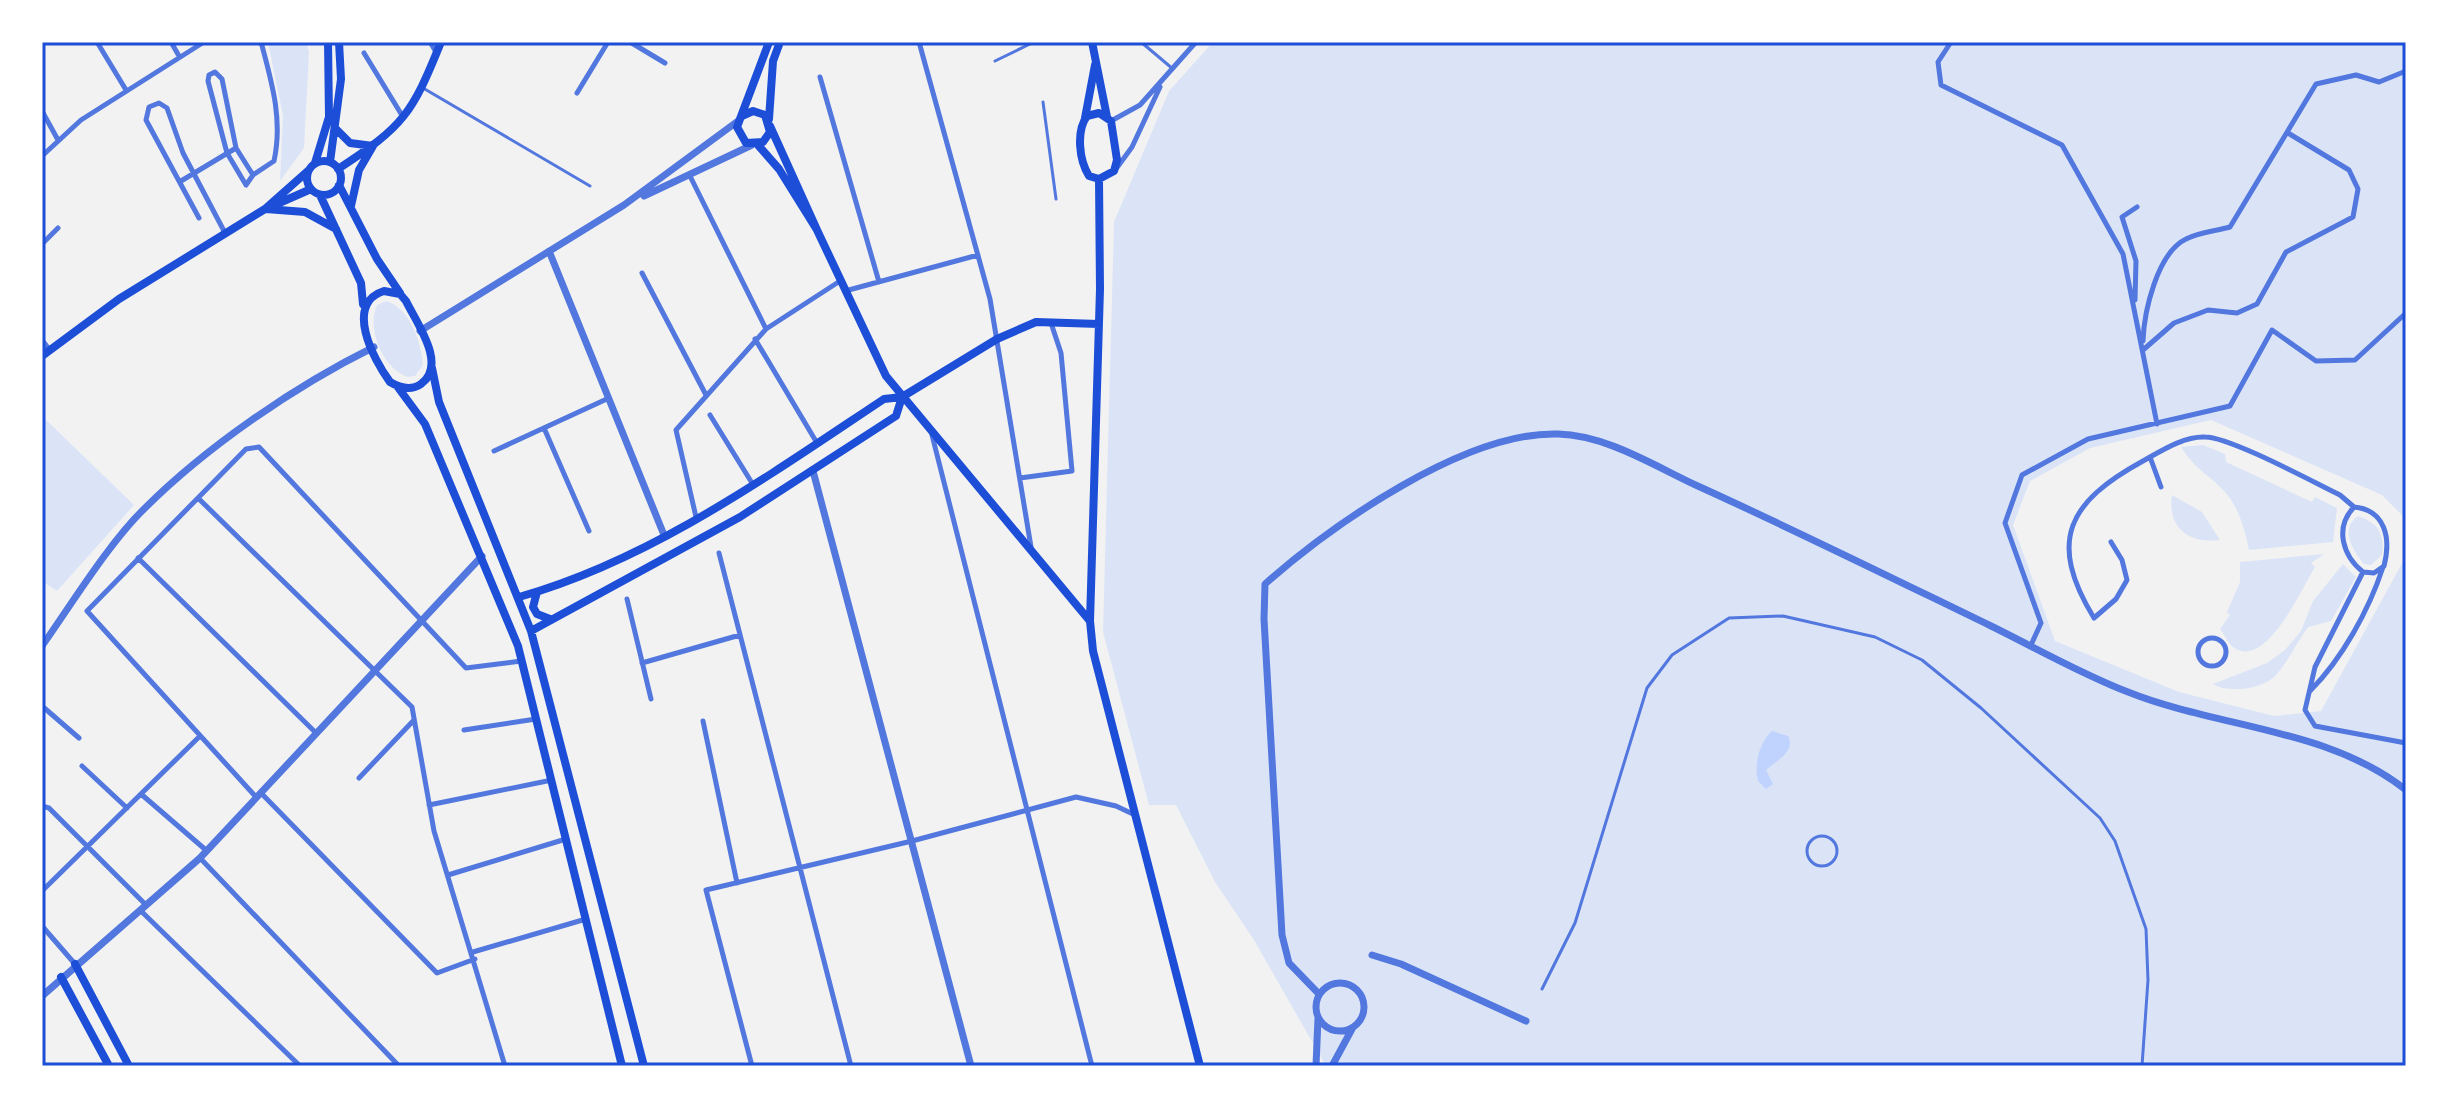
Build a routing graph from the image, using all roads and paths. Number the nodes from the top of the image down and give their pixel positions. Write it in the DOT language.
graph roads {
  1 [pos="97,42"];
  2 [pos="171,42"];
  3 [pos="204,42"];
  4 [pos="261,42"];
  5 [pos="328,42"];
  6 [pos="339,42"];
  7 [pos="430,42"];
  8 [pos="441,42"];
  9 [pos="608,42"];
  10 [pos="630,42"];
  11 [pos="769,42"];
  12 [pos="780,42"];
  13 [pos="919,42"];
  14 [pos="1034,42"];
  15 [pos="1092,42"];
  16 [pos="1141,42"];
  17 [pos="1196,42"];
  18 [pos="1951,42"];
  19 [pos="436,52"];
  20 [pos="364,53"];
  21 [pos="179,56"];
  22 [pos="1096,60"];
  23 [pos="995,61"];
  24 [pos="665,63"];
  25 [pos="1173,69"];
  26 [pos="2406,71"];
  27 [pos="820,77"];
  28 [pos="1162,82"];
  29 [pos="423,88"];
  30 [pos="126,90"];
  31 [pos="577,93"];
  32 [pos="1043,102"];
  33 [pos="42,111"];
  34 [pos="404,118"];
  35 [pos="1085,118"];
  36 [pos="740,119"];
  37 [pos="1109,119"];
  38 [pos="769,123"];
  39 [pos="332,129"];
  40 [pos="2288,133"];
  41 [pos="58,140"];
  42 [pos="755,145"];
  43 [pos="373,146"];
  44 [pos="236,148"];
  45 [pos="227,153"];
  46 [pos="42,156"];
  47 [pos="330,162"];
  48 [pos="312,167"];
  49 [pos="338,169"];
  50 [pos="1114,171"];
  51 [pos="193,173"];
  52 [pos="689,174"];
  53 [pos="253,175"];
  54 [pos="1099,179"];
  55 [pos="181,181"];
  56 [pos="339,185"];
  57 [pos="590,186"];
  58 [pos="311,189"];
  59 [pos="320,195"];
  60 [pos="1056,199"];
  61 [pos="624,205"];
  62 [pos="351,206"];
  63 [pos="2137,207"];
  64 [pos="265,209"];
  65 [pos="199,218"];
  66 [pos="58,228"];
  67 [pos="336,229"];
  68 [pos="817,230"];
  69 [pos="224,231"];
  70 [pos="42,244"];
  71 [pos="549,251"];
  72 [pos="978,255"];
  73 [pos="642,273"];
  74 [pos="840,281"];
  75 [pos="879,282"];
  76 [pos="844,291"];
  77 [pos="400,294"];
  78 [pos="363,307"];
  79 [pos="2135,312"];
  80 [pos="2406,313"];
  81 [pos="1051,322"];
  82 [pos="1099,324"];
  83 [pos="766,329"];
  84 [pos="420,331"];
  85 [pos="755,339"];
  86 [pos="997,339"];
  87 [pos="42,340"];
  88 [pos="374,347"];
  89 [pos="2142,350"];
  90 [pos="45,352"];
  91 [pos="432,368"];
  92 [pos="397,386"];
  93 [pos="706,395"];
  94 [pos="902,397"];
  95 [pos="609,398"];
  96 [pos="710,415"];
  97 [pos="2157,424"];
  98 [pos="544,428"];
  99 [pos="932,433"];
  100 [pos="817,443"];
  101 [pos="494,451"];
  102 [pos="2150,457"];
  103 [pos="813,471"];
  104 [pos="1020,478"];
  105 [pos="752,483"];
  106 [pos="2161,487"];
  107 [pos="198,498"];
  108 [pos="2354,507"];
  109 [pos="696,517"];
  110 [pos="589,531"];
  111 [pos="664,535"];
  112 [pos="2111,542"];
  113 [pos="1032,552"];
  114 [pos="719,553"];
  115 [pos="482,556"];
  116 [pos="138,558"];
  117 [pos="2384,566"];
  118 [pos="2363,572"];
  119 [pos="537,592"];
  120 [pos="519,597"];
  121 [pos="627,599"];
  122 [pos="553,619"];
  123 [pos="421,620"];
  124 [pos="1090,621"];
  125 [pos="531,631"];
  126 [pos="740,635"];
  127 [pos="2031,645"];
  128 [pos="42,646"];
  129 [pos="2225,647"];
  130 [pos="521,661"];
  131 [pos="642,663"];
  132 [pos="372,671"];
  133 [pos="2309,692"];
  134 [pos="651,699"];
  135 [pos="42,706"];
  136 [pos="537,719"];
  137 [pos="414,720"];
  138 [pos="703,721"];
  139 [pos="464,730"];
  140 [pos="315,732"];
  141 [pos="200,736"];
  142 [pos="79,738"];
  143 [pos="2406,743"];
  144 [pos="82,766"];
  145 [pos="359,778"];
  146 [pos="552,780"];
  147 [pos="2406,790"];
  148 [pos="141,794"];
  149 [pos="258,794"];
  150 [pos="429,805"];
  151 [pos="42,806"];
  152 [pos="127,808"];
  153 [pos="1025,812"];
  154 [pos="1135,815"];
  155 [pos="566,839"];
  156 [pos="912,841"];
  157 [pos="88,846"];
  158 [pos="1807,849"];
  159 [pos="207,851"];
  160 [pos="200,858"];
  161 [pos="801,868"];
  162 [pos="448,875"];
  163 [pos="737,883"];
  164 [pos="42,891"];
  165 [pos="143,907"];
  166 [pos="586,919"];
  167 [pos="42,926"];
  168 [pos="1372,955"];
  169 [pos="474,956"];
  170 [pos="75,964"];
  171 [pos="61,977"];
  172 [pos="1542,989"];
  173 [pos="1319,994"];
  174 [pos="42,996"];
  175 [pos="1318,1018"];
  176 [pos="1526,1021"];
  177 [pos="1352,1029"];
  178 [pos="641,1054"];
  179 [pos="622,1062"];
  180 [pos="109,1066"];
  181 [pos="129,1066"];
  182 [pos="300,1066"];
  183 [pos="399,1066"];
  184 [pos="505,1066"];
  185 [pos="644,1066"];
  186 [pos="752,1066"];
  187 [pos="851,1066"];
  188 [pos="971,1066"];
  189 [pos="1092,1066"];
  190 [pos="1200,1066"];
  191 [pos="1316,1066"];
  192 [pos="1332,1066"];
  193 [pos="2142,1066"];
  1 -- 30 [label="street"];
  2 -- 21 [label="street"];
  3 -- 21 [label="street"];
  4 -- 53 [label="street"];
  5 -- 39 [label="main road"];
  6 -- 39 [label="main road"];
  7 -- 19 [label="street"];
  8 -- 19 [label="main road"];
  9 -- 31 [label="street"];
  10 -- 24 [label="street"];
  11 -- 36 [label="main road"];
  12 -- 38 [label="main road"];
  13 -- 72 [label="street"];
  14 -- 23 [label="lane"];
  15 -- 22 [label="main road"];
  16 -- 25 [label="lane"];
  17 -- 25 [label="street"];
  18 -- 79 [label="street"];
  19 -- 29 [label="main road"];
  20 -- 34 [label="street"];
  21 -- 30 [label="street"];
  22 -- 35 [label="main road"];
  22 -- 37 [label="main road"];
  25 -- 28 [label="street"];
  26 -- 40 [label="street"];
  27 -- 75 [label="street"];
  28 -- 37 [label="street"];
  28 -- 50 [label="street"];
  29 -- 34 [label="main road"];
  29 -- 57 [label="lane"];
  30 -- 41 [label="street"];
  32 -- 60 [label="lane"];
  33 -- 41 [label="street"];
  34 -- 43 [label="main road"];
  35 -- 37 [label="main road"];
  35 -- 54 [label="main road"];
  36 -- 38 [label="main road"];
  36 -- 42 [label="main road"];
  36 -- 61 [label="street"];
  37 -- 50 [label="main road"];
  38 -- 42 [label="main road"];
  38 -- 68 [label="main road"];
  39 -- 43 [label="main road"];
  39 -- 47 [label="main road"];
  39 -- 48 [label="main road"];
  40 -- 89 [label="street"];
  40 -- 89 [label="street"];
  41 -- 46 [label="street"];
  42 -- 52 [label="street"];
  42 -- 68 [label="main road"];
  43 -- 49 [label="main road"];
  43 -- 62 [label="main road"];
  44 -- 45 [label="street"];
  44 -- 45 [label="street"];
  44 -- 53 [label="street"];
  45 -- 51 [label="street"];
  45 -- 53 [label="street"];
  47 -- 48 [label="main road"];
  47 -- 49 [label="main road"];
  48 -- 58 [label="main road"];
  48 -- 64 [label="main road"];
  49 -- 56 [label="main road"];
  50 -- 54 [label="main road"];
  51 -- 55 [label="street"];
  51 -- 55 [label="street"];
  51 -- 69 [label="street"];
  52 -- 61 [label="street"];
  52 -- 83 [label="street"];
  54 -- 82 [label="main road"];
  55 -- 65 [label="street"];
  56 -- 59 [label="main road"];
  56 -- 62 [label="main road"];
  58 -- 59 [label="main road"];
  58 -- 64 [label="main road"];
  59 -- 67 [label="main road"];
  61 -- 71 [label="street"];
  62 -- 77 [label="main road"];
  63 -- 79 [label="street"];
  64 -- 67 [label="main road"];
  64 -- 69 [label="main road"];
  66 -- 70 [label="street"];
  67 -- 78 [label="main road"];
  68 -- 74 [label="main road"];
  69 -- 90 [label="main road"];
  71 -- 84 [label="street"];
  71 -- 95 [label="street"];
  72 -- 75 [label="street"];
  72 -- 86 [label="street"];
  73 -- 93 [label="street"];
  74 -- 76 [label="main road"];
  74 -- 83 [label="street"];
  75 -- 76 [label="street"];
  76 -- 94 [label="main road"];
  77 -- 78 [label="main road"];
  77 -- 84 [label="main road"];
  78 -- 88 [label="main road"];
  79 -- 89 [label="street"];
  80 -- 97 [label="street"];
  81 -- 82 [label="main road"];
  81 -- 86 [label="main road"];
  81 -- 104 [label="street"];
  82 -- 124 [label="main road"];
  83 -- 85 [label="street"];
  84 -- 91 [label="main road"];
  85 -- 93 [label="street"];
  85 -- 100 [label="street"];
  86 -- 94 [label="main road"];
  86 -- 104 [label="street"];
  87 -- 90 [label="street"];
  88 -- 92 [label="main road"];
  88 -- 128 [label="street"];
  89 -- 97 [label="street"];
  91 -- 92 [label="main road"];
  91 -- 120 [label="main road"];
  92 -- 115 [label="main road"];
  93 -- 109 [label="street"];
  94 -- 99 [label="main road"];
  94 -- 100 [label="main road"];
  94 -- 103 [label="main road"];
  95 -- 98 [label="street"];
  95 -- 111 [label="street"];
  96 -- 105 [label="street"];
  97 -- 127 [label="street"];
  98 -- 101 [label="street"];
  98 -- 110 [label="street"];
  99 -- 113 [label="main road"];
  99 -- 153 [label="street"];
  100 -- 105 [label="main road"];
  102 -- 106 [label="street"];
  102 -- 108 [label="street"];
  102 -- 112 [label="street"];
  103 -- 122 [label="main road"];
  103 -- 156 [label="street"];
  104 -- 113 [label="street"];
  105 -- 109 [label="main road"];
  107 -- 116 [label="street"];
  107 -- 123 [label="street"];
  107 -- 132 [label="street"];
  108 -- 117 [label="street"];
  108 -- 118 [label="street"];
  109 -- 111 [label="main road"];
  111 -- 119 [label="main road"];
  113 -- 124 [label="main road"];
  114 -- 126 [label="street"];
  115 -- 123 [label="street"];
  115 -- 130 [label="main road"];
  116 -- 140 [label="street"];
  116 -- 141 [label="street"];
  117 -- 118 [label="street"];
  117 -- 133 [label="street"];
  118 -- 133 [label="street"];
  119 -- 120 [label="main road"];
  119 -- 122 [label="main road"];
  120 -- 125 [label="main road"];
  121 -- 131 [label="street"];
  122 -- 125 [label="main road"];
  123 -- 130 [label="street"];
  123 -- 132 [label="street"];
  124 -- 154 [label="main road"];
  125 -- 178 [label="main road"];
  126 -- 131 [label="street"];
  126 -- 161 [label="street"];
  127 -- 147 [label="street"];
  127 -- 173 [label="street"];
  129 -- 129 [label="street"];
  130 -- 136 [label="main road"];
  131 -- 134 [label="street"];
  132 -- 137 [label="street"];
  132 -- 140 [label="street"];
  133 -- 143 [label="street"];
  135 -- 142 [label="street"];
  136 -- 139 [label="street"];
  136 -- 146 [label="main road"];
  137 -- 145 [label="street"];
  137 -- 150 [label="street"];
  138 -- 163 [label="street"];
  140 -- 149 [label="street"];
  141 -- 148 [label="street"];
  141 -- 149 [label="street"];
  144 -- 152 [label="street"];
  146 -- 150 [label="street"];
  146 -- 155 [label="main road"];
  148 -- 152 [label="street"];
  148 -- 159 [label="street"];
  149 -- 159 [label="street"];
  149 -- 169 [label="street"];
  150 -- 162 [label="street"];
  151 -- 157 [label="street"];
  152 -- 157 [label="street"];
  153 -- 154 [label="street"];
  153 -- 156 [label="street"];
  153 -- 189 [label="street"];
  154 -- 190 [label="main road"];
  155 -- 162 [label="street"];
  155 -- 166 [label="main road"];
  156 -- 161 [label="street"];
  156 -- 188 [label="street"];
  157 -- 164 [label="street"];
  157 -- 165 [label="street"];
  158 -- 158 [label="lane"];
  159 -- 160 [label="street"];
  160 -- 165 [label="street"];
  160 -- 183 [label="street"];
  161 -- 163 [label="street"];
  161 -- 187 [label="street"];
  162 -- 169 [label="street"];
  163 -- 186 [label="street"];
  165 -- 170 [label="street"];
  165 -- 182 [label="street"];
  166 -- 169 [label="street"];
  166 -- 179 [label="main road"];
  167 -- 170 [label="street"];
  168 -- 176 [label="street"];
  169 -- 184 [label="street"];
  170 -- 171 [label="street"];
  170 -- 181 [label="main road"];
  171 -- 174 [label="street"];
  171 -- 180 [label="main road"];
  172 -- 193 [label="lane"];
  173 -- 175 [label="street"];
  173 -- 177 [label="street"];
  175 -- 177 [label="street"];
  175 -- 191 [label="street"];
  177 -- 192 [label="street"];
  178 -- 179 [label="main road"];
  178 -- 185 [label="main road"];
}
